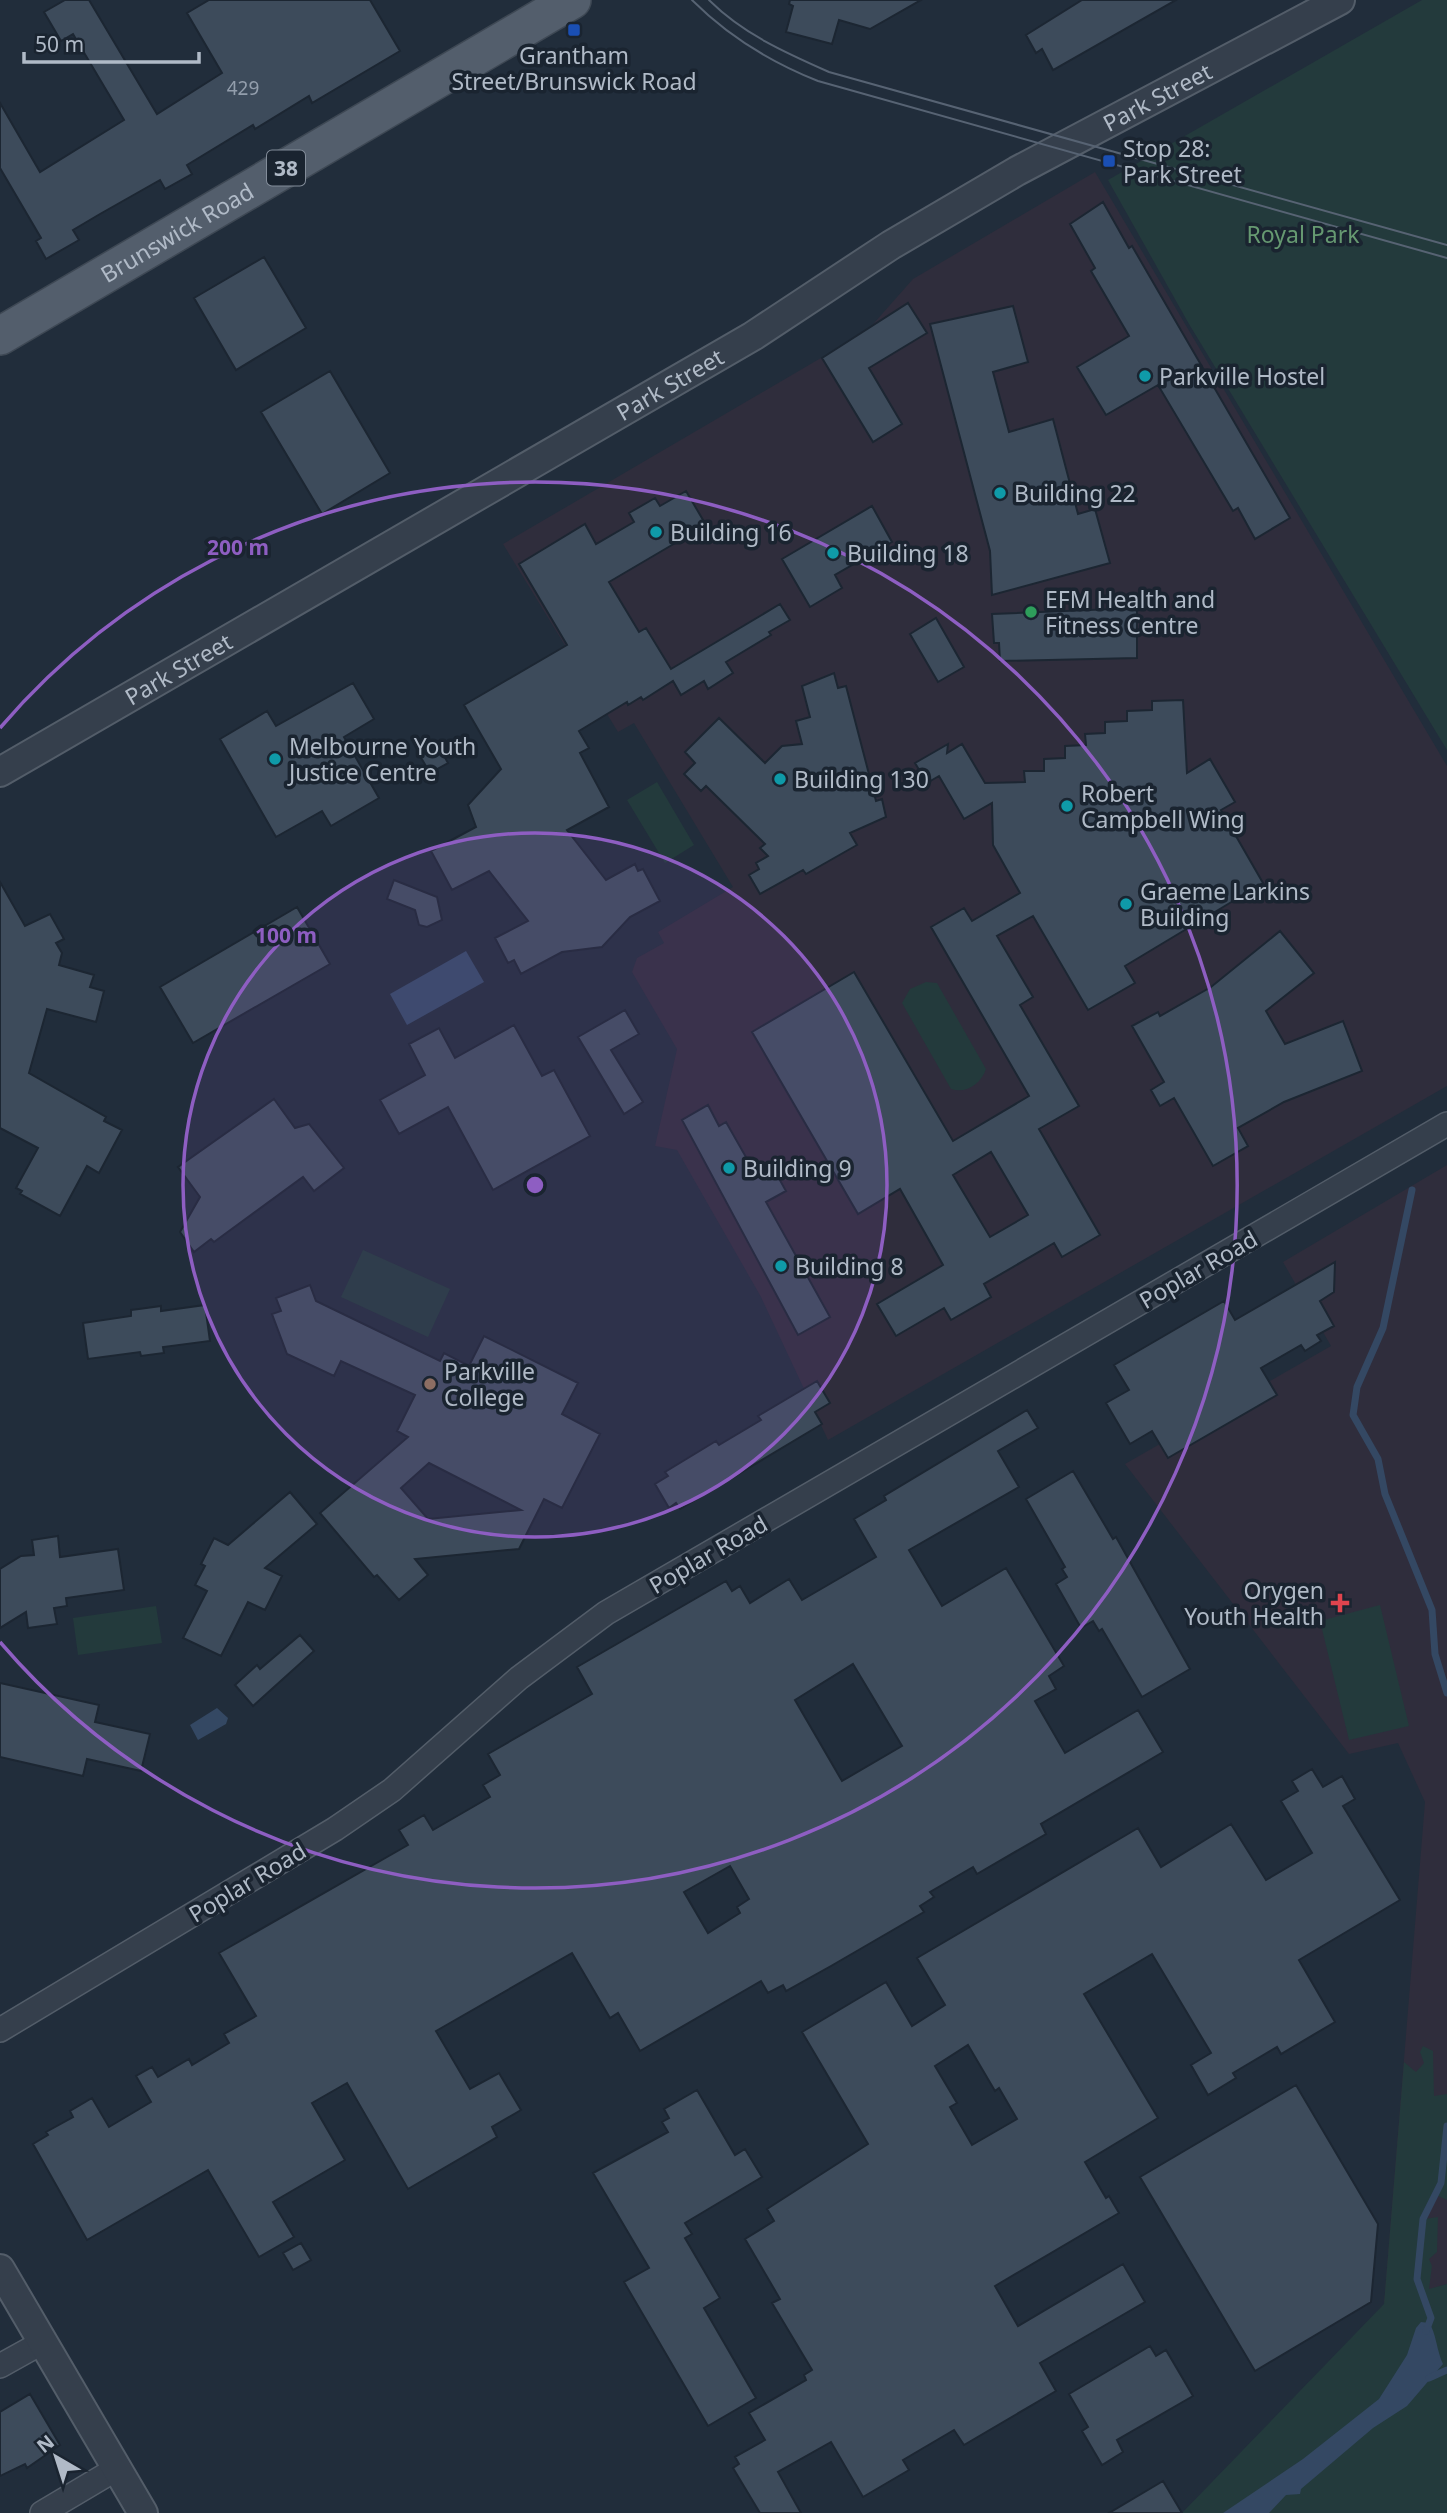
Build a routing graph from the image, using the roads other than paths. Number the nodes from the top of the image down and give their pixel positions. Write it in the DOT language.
graph roads {
  1 [pos="572,0"];
  2 [pos="1340,0"];
  3 [pos="1306,8"];
  4 [pos="0,337"];
  5 [pos="0,772"];
  6 [pos="1447,1124"];
  7 [pos="0,2030"];
  8 [pos="0,2269"];
  9 [pos="43,2342"];
  10 [pos="0,2366"];
  11 [pos="117,2469"];
  12 [pos="41,2513"];
  13 [pos="143,2513"];
  1 -- 4 [label="main road, Brunswick Road / 38"];
  2 -- 3 [label="street, Park Street"];
  3 -- 5 [label="street, Park Street"];
  6 -- 7 [label="street, Poplar Road"];
  8 -- 9 [label="street"];
  9 -- 10 [label="street"];
  9 -- 11 [label="street"];
  11 -- 12 [label="street"];
  11 -- 13 [label="street"];
}
